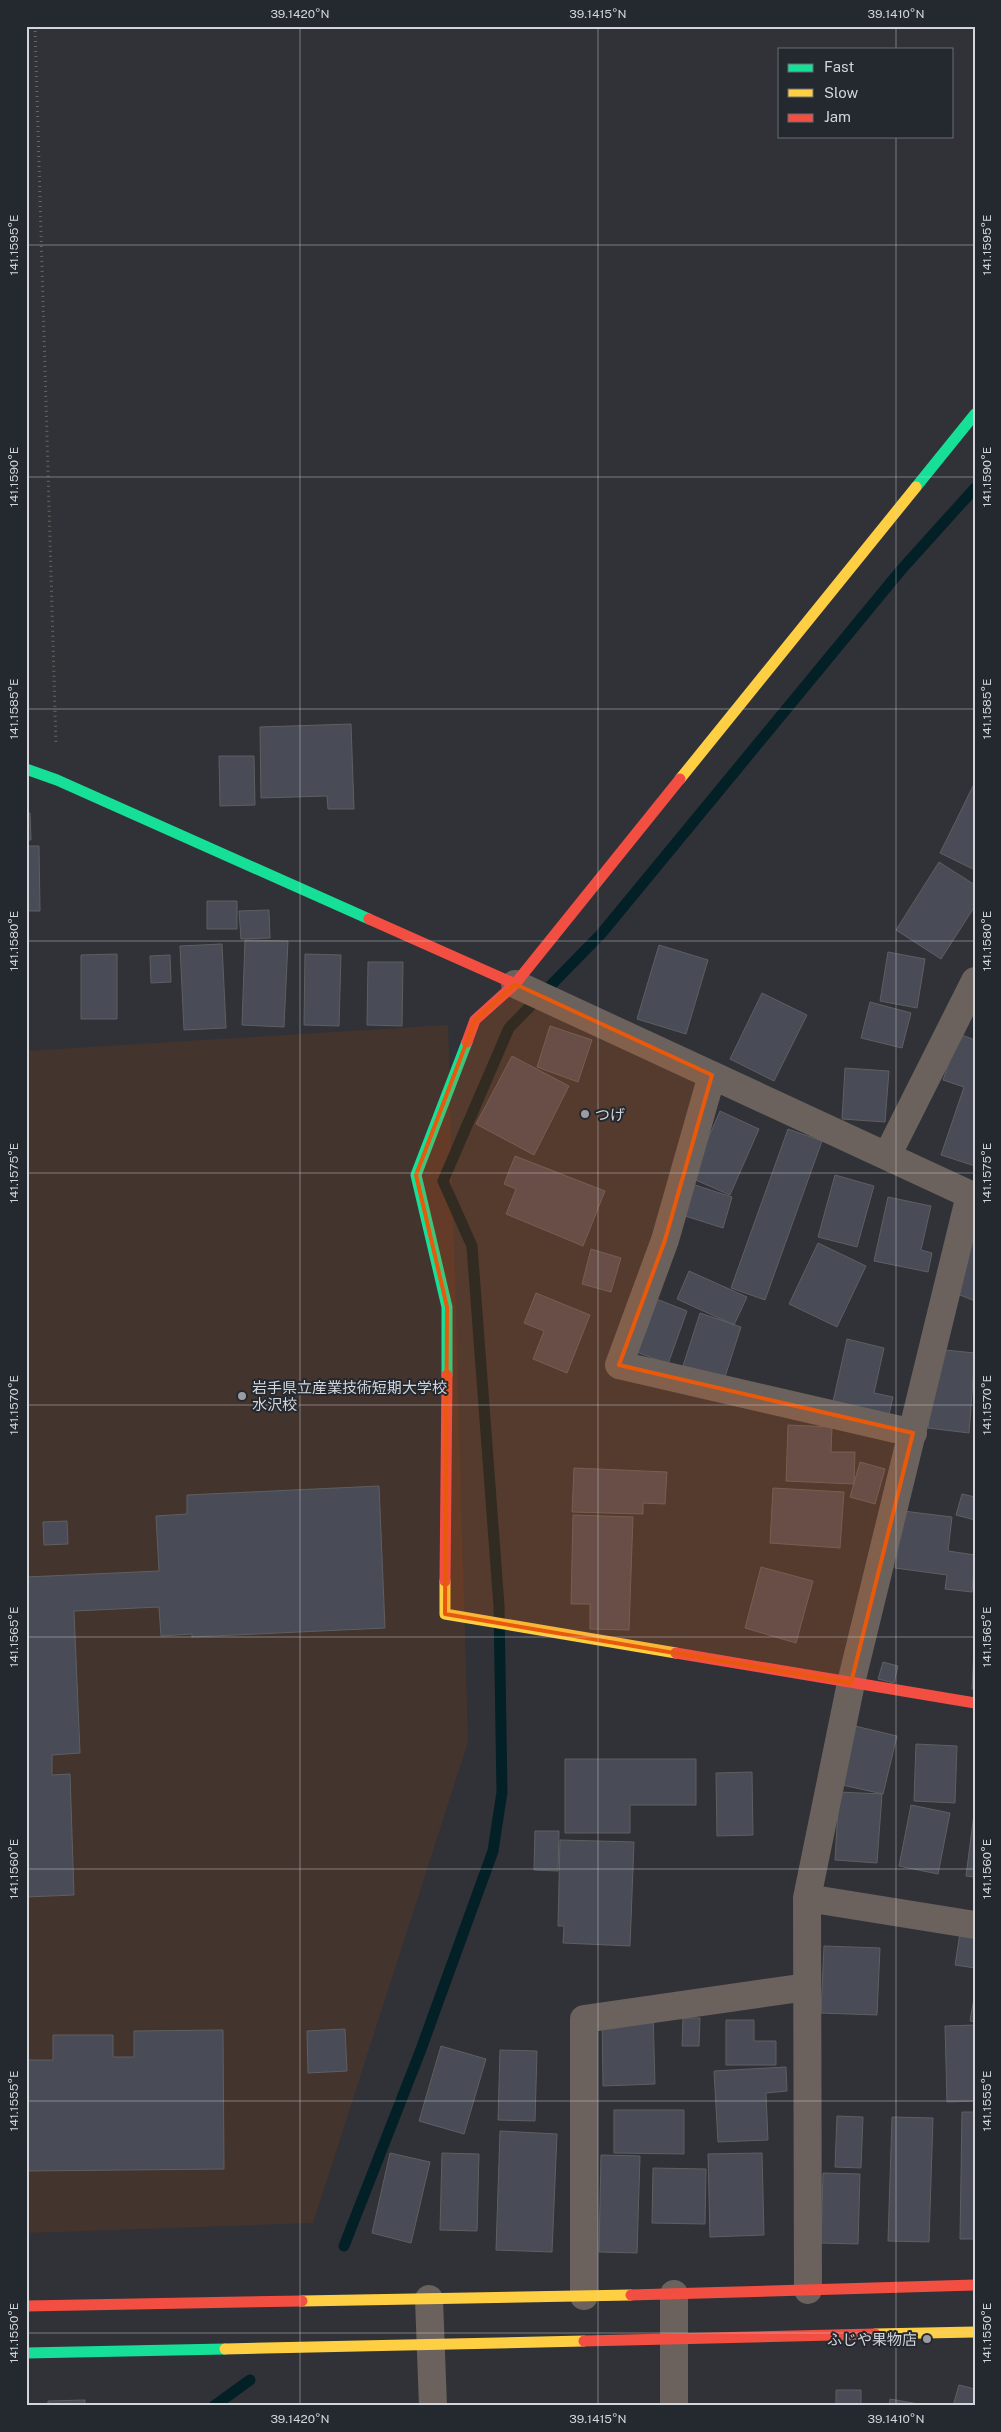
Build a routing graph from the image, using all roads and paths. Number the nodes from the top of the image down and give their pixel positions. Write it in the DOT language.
graph roads {
  1 [pos="35,26"];
  2 [pos="975,414"];
  3 [pos="26,769"];
  4 [pos="57,780"];
  5 [pos="975,981"];
  6 [pos="515,984"];
  7 [pos="712,1075"];
  8 [pos="887,1156"];
  9 [pos="973,1196"];
  10 [pos="913,1432"];
  11 [pos="851,1683"];
  12 [pos="975,1703"];
  13 [pos="807,1898"];
  14 [pos="975,1925"];
  15 [pos="807,1987"];
  16 [pos="975,2285"];
  17 [pos="808,2290"];
  18 [pos="674,2294"];
  19 [pos="584,2296"];
  20 [pos="429,2299"];
  21 [pos="26,2306"];
  22 [pos="975,2332"];
  23 [pos="674,2338"];
  24 [pos="431,2344"];
  25 [pos="26,2353"];
  26 [pos="433,2406"];
  27 [pos="674,2406"];
  1 -- 4 [label="path"];
  2 -- 6 [label="street"];
  3 -- 4 [label="street"];
  4 -- 6 [label="street"];
  5 -- 8 [label="street"];
  6 -- 7 [label="street"];
  6 -- 11 [label="street"];
  7 -- 8 [label="street"];
  7 -- 10 [label="street"];
  8 -- 9 [label="street"];
  9 -- 10 [label="street"];
  10 -- 11 [label="street"];
  11 -- 12 [label="street"];
  11 -- 13 [label="street"];
  13 -- 14 [label="street"];
  13 -- 15 [label="street"];
  15 -- 17 [label="street"];
  15 -- 19 [label="street"];
  16 -- 17 [label="street"];
  17 -- 18 [label="street"];
  18 -- 19 [label="street"];
  18 -- 23 [label="street"];
  19 -- 20 [label="street"];
  20 -- 21 [label="street"];
  20 -- 24 [label="street"];
  22 -- 23 [label="street"];
  23 -- 24 [label="street"];
  23 -- 27 [label="street"];
  24 -- 25 [label="street"];
  24 -- 26 [label="street"];
}
